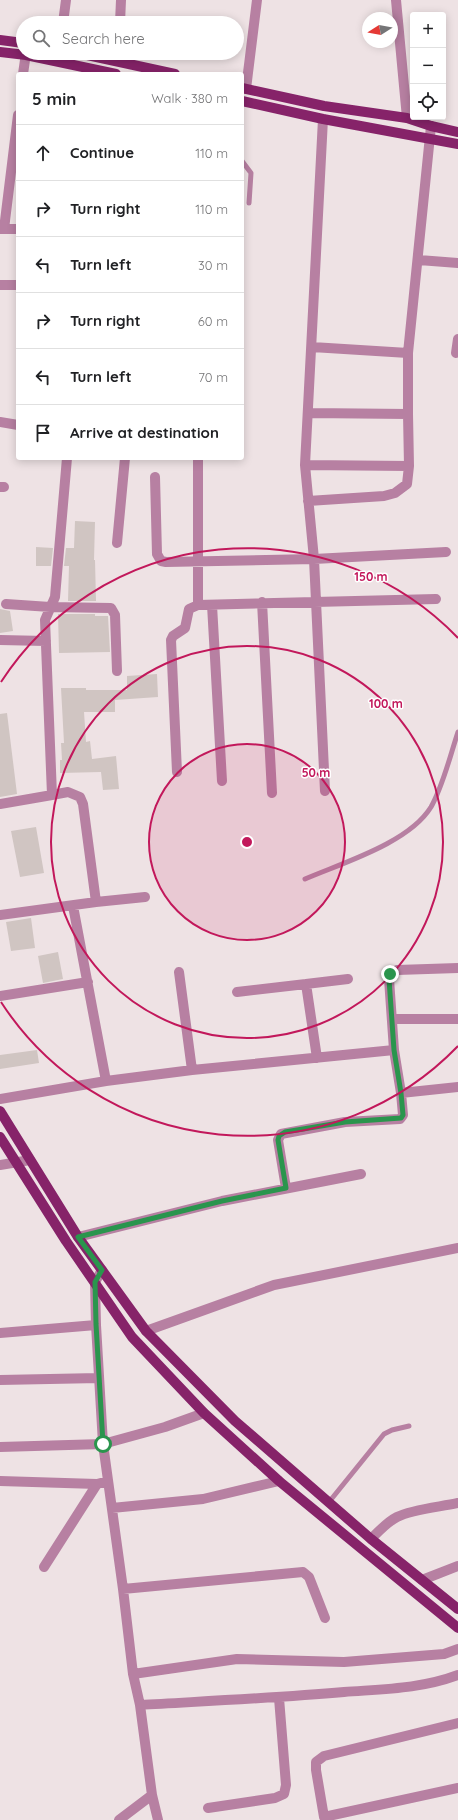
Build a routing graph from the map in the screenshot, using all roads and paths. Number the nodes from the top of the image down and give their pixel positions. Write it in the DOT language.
graph roads {
  1 [pos="66,0"];
  2 [pos="121,0"];
  3 [pos="256,0"];
  4 [pos="396,0"];
  5 [pos="64,16"];
  6 [pos="120,16"];
  7 [pos="0,40"];
  8 [pos="16,42"];
  9 [pos="0,52"];
  10 [pos="16,53"];
  11 [pos="25,60"];
  12 [pos="53,60"];
  13 [pos="123,60"];
  14 [pos="147,71"];
  15 [pos="23,72"];
  16 [pos="107,72"];
  17 [pos="244,88"];
  18 [pos="244,101"];
  19 [pos="407,118"];
  20 [pos="323,119"];
  21 [pos="431,126"];
  22 [pos="458,132"];
  23 [pos="430,140"];
  24 [pos="458,144"];
  25 [pos="16,147"];
  26 [pos="244,164"];
  27 [pos="14,179"];
  28 [pos="249,202"];
  29 [pos="2,229"];
  30 [pos="16,229"];
  31 [pos="419,260"];
  32 [pos="458,263"];
  33 [pos="16,284"];
  34 [pos="0,285"];
  35 [pos="458,339"];
  36 [pos="312,347"];
  37 [pos="408,353"];
  38 [pos="456,353"];
  39 [pos="309,413"];
  40 [pos="408,414"];
  41 [pos="0,422"];
  42 [pos="16,425"];
  43 [pos="67,460"];
  44 [pos="126,460"];
  45 [pos="198,460"];
  46 [pos="305,465"];
  47 [pos="410,466"];
  48 [pos="155,477"];
  49 [pos="308,501"];
  50 [pos="117,543"];
  51 [pos="446,552"];
  52 [pos="314,559"];
  53 [pos="198,561"];
  54 [pos="436,598"];
  55 [pos="262,602"];
  56 [pos="315,602"];
  57 [pos="6,604"];
  58 [pos="212,604"];
  59 [pos="198,605"];
  60 [pos="50,607"];
  61 [pos="0,640"];
  62 [pos="46,641"];
  63 [pos="117,671"];
  64 [pos="458,732"];
  65 [pos="177,772"];
  66 [pos="222,780"];
  67 [pos="325,791"];
  68 [pos="272,793"];
  69 [pos="52,795"];
  70 [pos="0,804"];
  71 [pos="305,879"];
  72 [pos="145,897"];
  73 [pos="96,902"];
  74 [pos="73,906"];
  75 [pos="0,915"];
  76 [pos="458,968"];
  77 [pos="179,972"];
  78 [pos="348,978"];
  79 [pos="88,982"];
  80 [pos="306,984"];
  81 [pos="237,992"];
  82 [pos="0,996"];
  83 [pos="392,1019"];
  84 [pos="458,1019"];
  85 [pos="394,1050"];
  86 [pos="318,1058"];
  87 [pos="192,1070"];
  88 [pos="106,1081"];
  89 [pos="458,1087"];
  90 [pos="401,1093"];
  91 [pos="0,1099"];
  92 [pos="0,1111"];
  93 [pos="0,1137"];
  94 [pos="30,1160"];
  95 [pos="15,1161"];
  96 [pos="0,1165"];
  97 [pos="361,1174"];
  98 [pos="286,1188"];
  99 [pos="78,1237"];
  100 [pos="458,1248"];
  101 [pos="102,1270"];
  102 [pos="95,1282"];
  103 [pos="96,1324"];
  104 [pos="146,1331"];
  105 [pos="0,1333"];
  106 [pos="99,1378"];
  107 [pos="0,1380"];
  108 [pos="204,1413"];
  109 [pos="409,1426"];
  110 [pos="103,1444"];
  111 [pos="0,1447"];
  112 [pos="0,1481"];
  113 [pos="108,1481"];
  114 [pos="280,1481"];
  115 [pos="97,1484"];
  116 [pos="329,1502"];
  117 [pos="458,1503"];
  118 [pos="112,1508"];
  119 [pos="371,1539"];
  120 [pos="458,1566"];
  121 [pos="44,1567"];
  122 [pos="422,1580"];
  123 [pos="123,1589"];
  124 [pos="458,1609"];
  125 [pos="325,1618"];
  126 [pos="458,1628"];
  127 [pos="458,1650"];
  128 [pos="132,1674"];
  129 [pos="458,1675"];
  130 [pos="279,1698"];
  131 [pos="140,1705"];
  132 [pos="458,1723"];
  133 [pos="458,1788"];
  134 [pos="152,1795"];
  135 [pos="208,1808"];
  136 [pos="324,1819"];
  137 [pos="119,1820"];
  138 [pos="158,1820"];
  1 -- 5 [label="street"];
  2 -- 6 [label="street"];
  3 -- 17 [label="street"];
  4 -- 19 [label="street"];
  7 -- 8 [label="main road"];
  9 -- 10 [label="main road"];
  11 -- 15 [label="street"];
  12 -- 16 [label="main road"];
  13 -- 14 [label="main road"];
  17 -- 19 [label="main road"];
  18 -- 20 [label="main road"];
  19 -- 21 [label="main road"];
  20 -- 23 [label="main road"];
  20 -- 36 [label="street"];
  21 -- 22 [label="main road"];
  21 -- 23 [label="street"];
  23 -- 24 [label="main road"];
  23 -- 31 [label="street"];
  25 -- 27 [label="street"];
  26 -- 28 [label="lane"];
  27 -- 29 [label="street"];
  29 -- 30 [label="street"];
  31 -- 32 [label="street"];
  31 -- 37 [label="street"];
  33 -- 34 [label="street"];
  35 -- 38 [label="street"];
  36 -- 37 [label="street"];
  36 -- 39 [label="street"];
  37 -- 40 [label="street"];
  39 -- 40 [label="street"];
  39 -- 46 [label="street"];
  40 -- 47 [label="street"];
  41 -- 42 [label="street"];
  43 -- 60 [label="street"];
  44 -- 50 [label="street"];
  45 -- 53 [label="street"];
  46 -- 47 [label="street"];
  46 -- 49 [label="street"];
  47 -- 49 [label="street"];
  48 -- 53 [label="street"];
  49 -- 52 [label="street"];
  51 -- 52 [label="street"];
  52 -- 53 [label="street"];
  52 -- 56 [label="street"];
  53 -- 59 [label="street"];
  54 -- 56 [label="street"];
  55 -- 56 [label="street"];
  55 -- 58 [label="street"];
  55 -- 68 [label="street"];
  56 -- 67 [label="street"];
  57 -- 60 [label="street"];
  58 -- 59 [label="street"];
  58 -- 66 [label="street"];
  59 -- 65 [label="street"];
  60 -- 62 [label="street"];
  60 -- 63 [label="street"];
  61 -- 62 [label="street"];
  62 -- 69 [label="street"];
  64 -- 71 [label="lane"];
  69 -- 70 [label="street"];
  69 -- 73 [label="street"];
  72 -- 73 [label="street"];
  73 -- 74 [label="street"];
  74 -- 75 [label="street"];
  74 -- 79 [label="street"];
  76 -- 83 [label="street"];
  77 -- 87 [label="street"];
  78 -- 80 [label="street"];
  79 -- 82 [label="street"];
  79 -- 88 [label="street"];
  80 -- 81 [label="street"];
  80 -- 86 [label="street"];
  83 -- 84 [label="street"];
  83 -- 85 [label="street"];
  85 -- 86 [label="street"];
  85 -- 90 [label="street"];
  86 -- 87 [label="street"];
  87 -- 88 [label="street"];
  88 -- 91 [label="street"];
  89 -- 90 [label="street"];
  90 -- 98 [label="street"];
  92 -- 94 [label="main road"];
  93 -- 95 [label="main road"];
  94 -- 95 [label="street"];
  94 -- 99 [label="main road"];
  95 -- 96 [label="street"];
  95 -- 102 [label="main road"];
  97 -- 98 [label="street"];
  98 -- 99 [label="street"];
  99 -- 101 [label="main road"];
  100 -- 104 [label="street"];
  101 -- 102 [label="street"];
  101 -- 104 [label="main road"];
  102 -- 103 [label="street"];
  102 -- 108 [label="main road"];
  103 -- 105 [label="street"];
  103 -- 106 [label="street"];
  104 -- 116 [label="main road"];
  106 -- 107 [label="street"];
  106 -- 110 [label="street"];
  108 -- 110 [label="street"];
  108 -- 114 [label="main road"];
  109 -- 116 [label="lane"];
  110 -- 111 [label="street"];
  110 -- 113 [label="street"];
  112 -- 115 [label="street"];
  113 -- 115 [label="street"];
  113 -- 118 [label="street"];
  114 -- 118 [label="street"];
  114 -- 126 [label="main road"];
  115 -- 121 [label="street"];
  116 -- 119 [label="main road"];
  117 -- 119 [label="street"];
  118 -- 123 [label="street"];
  119 -- 122 [label="main road"];
  120 -- 122 [label="street"];
  122 -- 124 [label="main road"];
  123 -- 125 [label="street"];
  123 -- 128 [label="street"];
  127 -- 128 [label="street"];
  128 -- 131 [label="street"];
  129 -- 130 [label="street"];
  130 -- 131 [label="street"];
  130 -- 135 [label="street"];
  131 -- 134 [label="street"];
  132 -- 136 [label="street"];
  133 -- 136 [label="street"];
  134 -- 137 [label="street"];
  134 -- 138 [label="street"];
}
